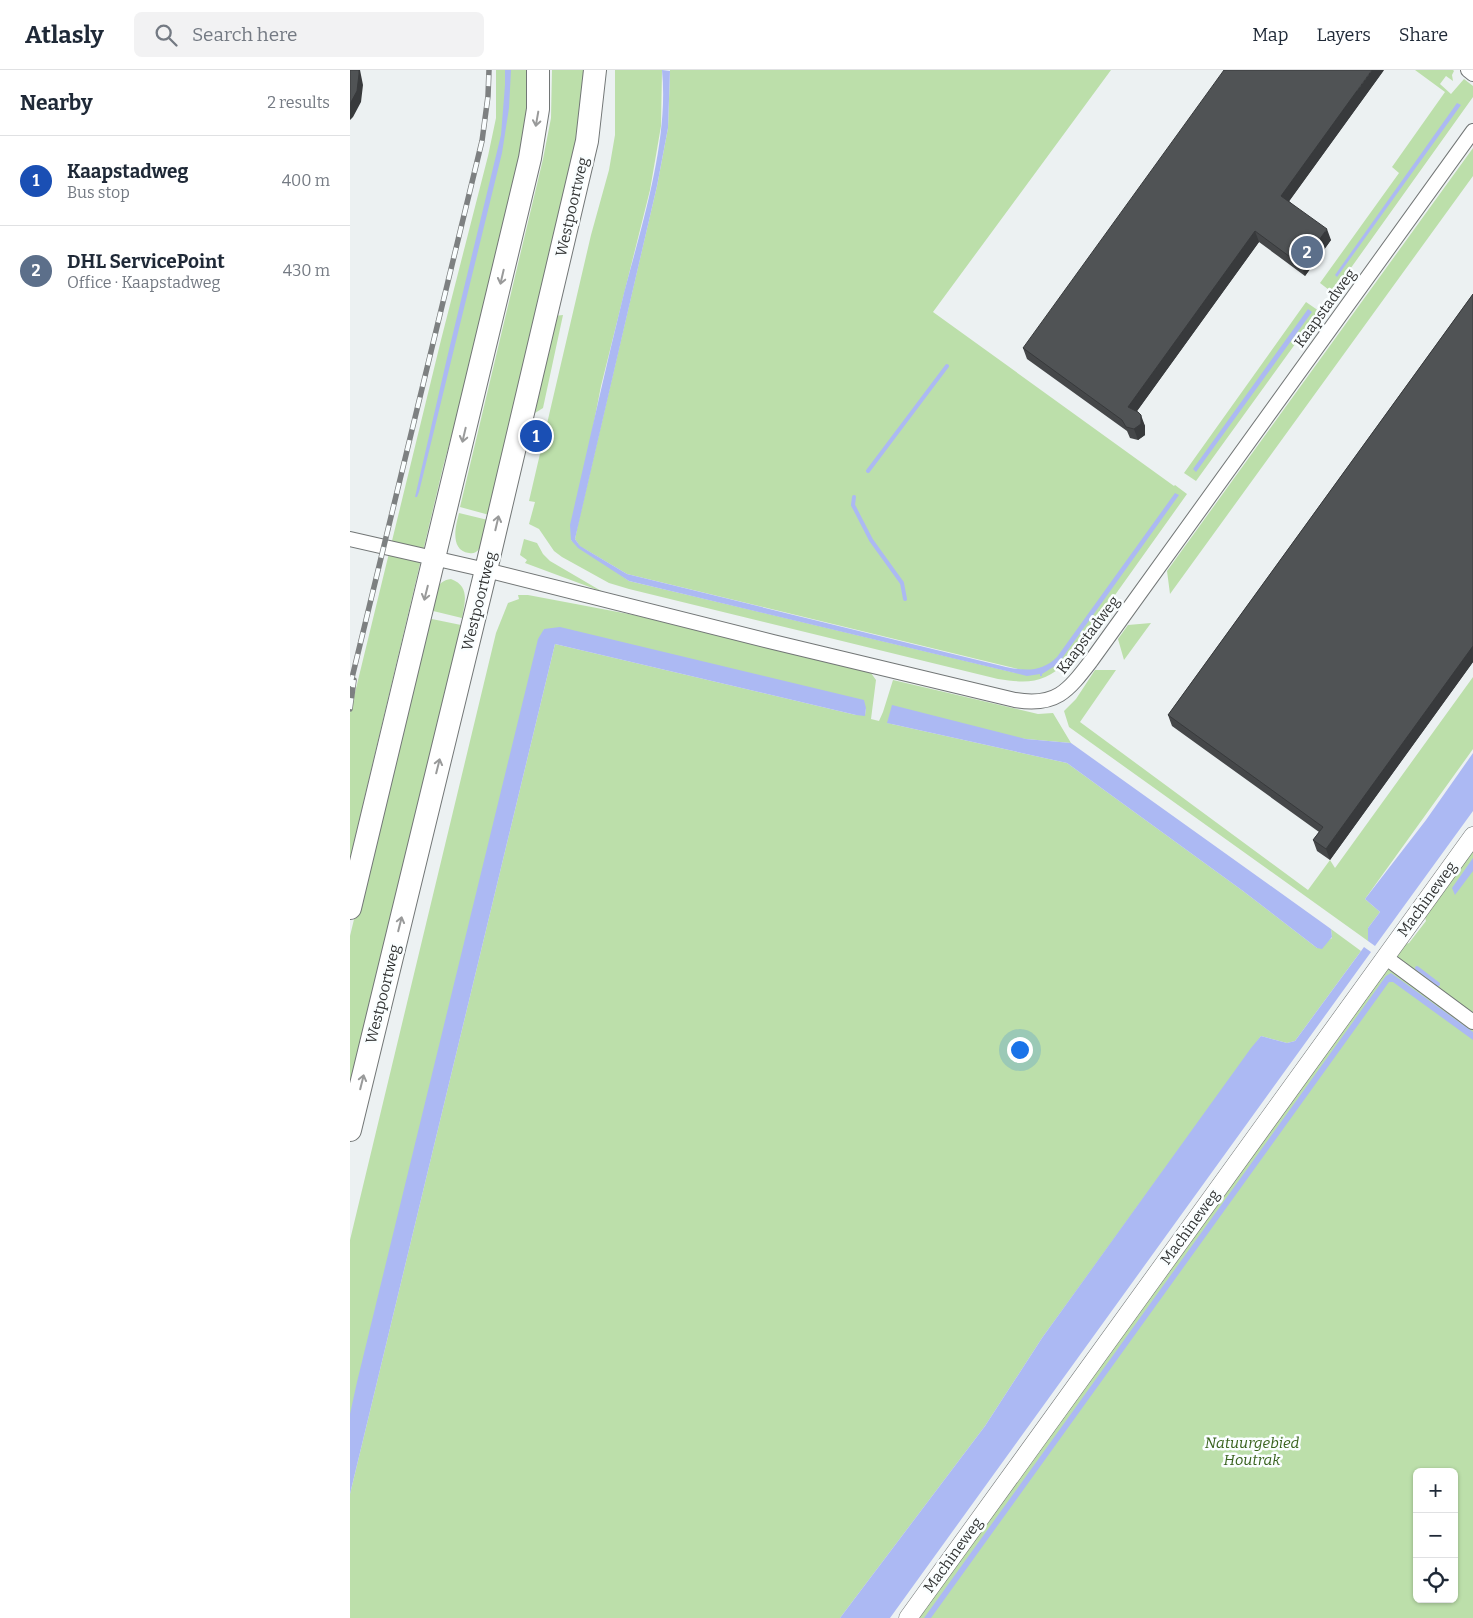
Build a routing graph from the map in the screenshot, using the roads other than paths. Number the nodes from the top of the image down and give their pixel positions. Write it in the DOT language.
graph roads {
  1 [pos="538,70"];
  2 [pos="595,70"];
  3 [pos="1468,70"];
  4 [pos="1473,74"];
  5 [pos="1473,131"];
  6 [pos="350,539"];
  7 [pos="435,558"];
  8 [pos="496,573"];
  9 [pos="1473,836"];
  10 [pos="350,908"];
  11 [pos="1385,958"];
  12 [pos="1473,1022"];
  13 [pos="350,1130"];
  14 [pos="908,1618"];
  1 -- 7 [label="main road, one-way"];
  8 -- 2 [label="main road, Westpoortweg, one-way"];
  3 -- 4 [label="street"];
  5 -- 8 [label="street, Kaapstadweg"];
  6 -- 7 [label="street, Kaapstadweg"];
  7 -- 8 [label="street, Kaapstadweg"];
  7 -- 10 [label="main road, one-way"];
  13 -- 8 [label="main road, Westpoortweg, one-way"];
  9 -- 11 [label="street, Machineweg"];
  11 -- 12 [label="street"];
  11 -- 14 [label="street, Machineweg"];
}
